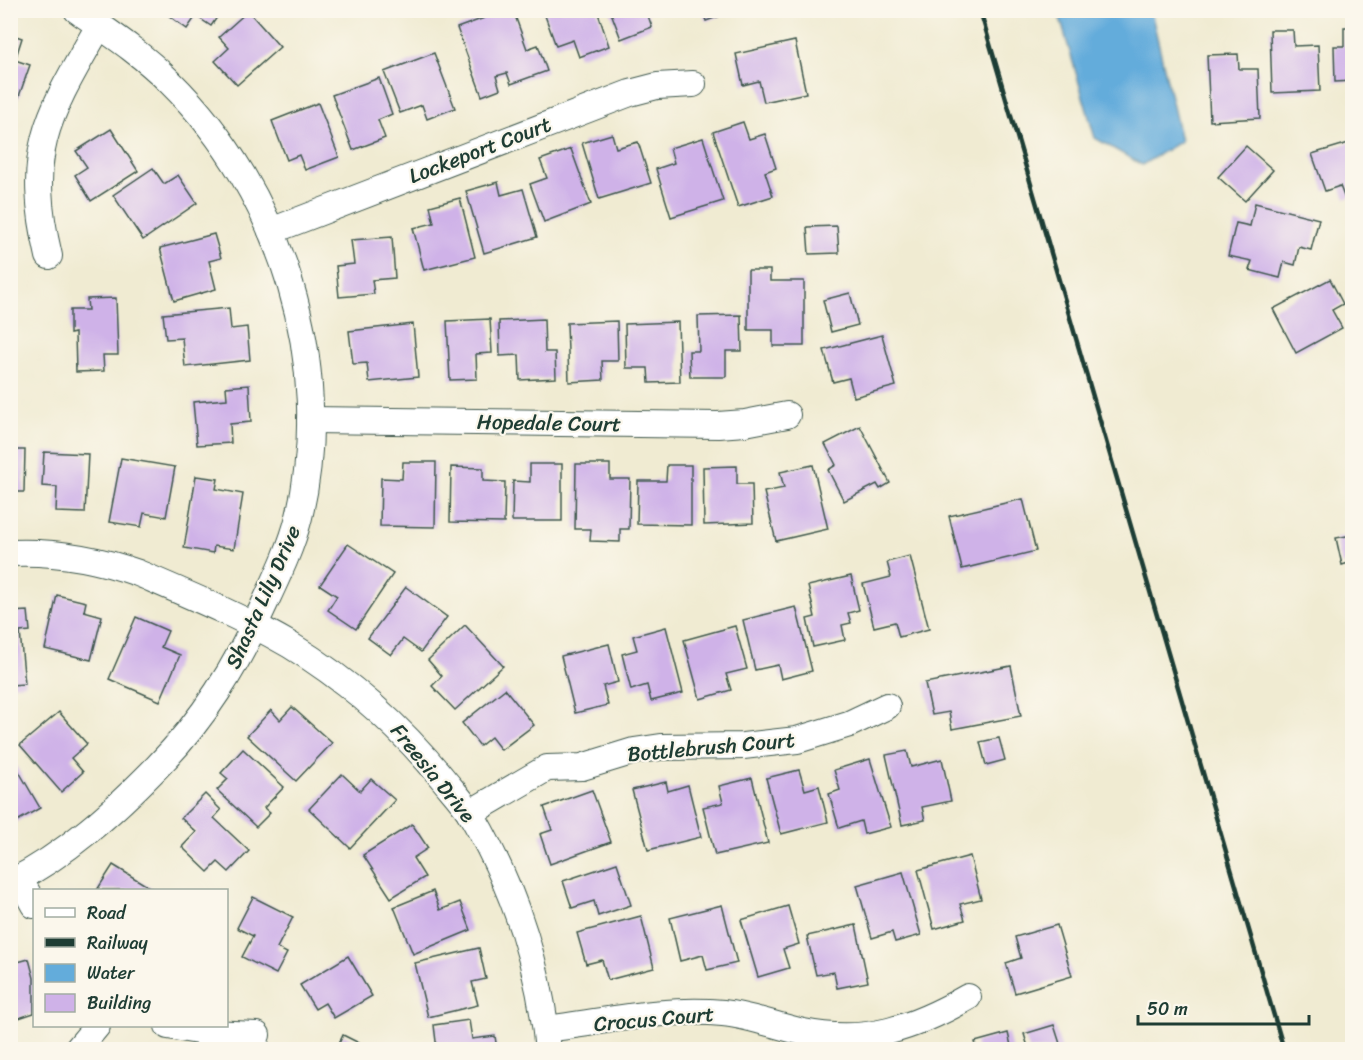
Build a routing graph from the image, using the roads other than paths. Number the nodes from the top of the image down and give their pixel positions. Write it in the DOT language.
graph roads {
  1 [pos="77,10"];
  2 [pos="99,26"];
  3 [pos="693,84"];
  4 [pos="271,231"];
  5 [pos="49,256"];
  6 [pos="787,415"];
  7 [pos="310,420"];
  8 [pos="10,553"];
  9 [pos="254,627"];
  10 [pos="887,706"];
  11 [pos="470,813"];
  12 [pos="15,881"];
  13 [pos="33,904"];
  14 [pos="968,997"];
  15 [pos="96,1027"];
  16 [pos="174,1027"];
  17 [pos="257,1035"];
  18 [pos="547,1039"];
  19 [pos="77,1050"];
  1 -- 2 [label="street, Shasta Lily Drive"];
  2 -- 4 [label="street, Shasta Lily Drive"];
  2 -- 5 [label="street"];
  3 -- 4 [label="street, Lockeport Court"];
  4 -- 7 [label="street, Shasta Lily Drive"];
  6 -- 7 [label="street, Hopedale Court"];
  7 -- 9 [label="street, Shasta Lily Drive"];
  8 -- 9 [label="street, Freesia Drive"];
  9 -- 11 [label="street, Freesia Drive"];
  9 -- 12 [label="street, Shasta Lily Drive"];
  10 -- 11 [label="street, Bottlebrush Court"];
  11 -- 18 [label="street, Freesia Drive"];
  12 -- 13 [label="street"];
  14 -- 18 [label="street, Crocus Court"];
  15 -- 19 [label="street"];
  16 -- 17 [label="street"];
}
